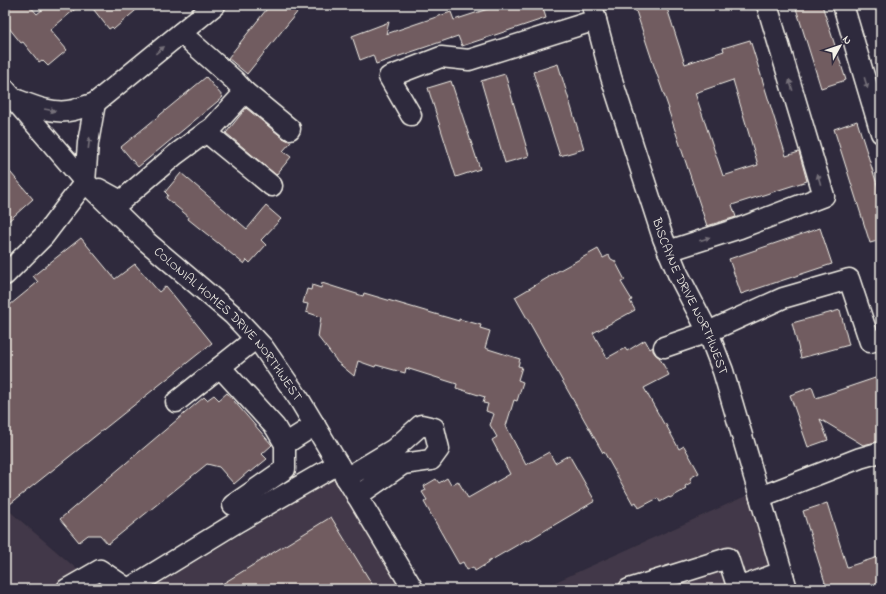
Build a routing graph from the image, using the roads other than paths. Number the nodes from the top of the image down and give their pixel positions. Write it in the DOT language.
graph roads {
  1 [pos="215,5"];
  2 [pos="766,5"];
  3 [pos="843,5"];
  4 [pos="594,13"];
  5 [pos="181,33"];
  6 [pos="7,92"];
  7 [pos="244,92"];
  8 [pos="95,103"];
  9 [pos="411,115"];
  10 [pos="290,129"];
  11 [pos="206,132"];
  12 [pos="881,133"];
  13 [pos="85,182"];
  14 [pos="272,186"];
  15 [pos="668,251"];
  16 [pos="5,275"];
  17 [pos="708,332"];
  18 [pos="255,339"];
  19 [pos="881,339"];
  20 [pos="664,347"];
  21 [pos="220,367"];
  22 [pos="176,402"];
  23 [pos="315,425"];
  24 [pos="285,444"];
  25 [pos="881,452"];
  26 [pos="342,471"];
  27 [pos="357,496"];
  28 [pos="760,498"];
  29 [pos="233,504"];
  30 [pos="785,581"];
  31 [pos="738,588"];
  32 [pos="67,589"];
  33 [pos="128,589"];
  34 [pos="412,589"];
  35 [pos="631,589"];
  1 -- 5 [label="street"];
  15 -- 2 [label="street, one-way"];
  3 -- 12 [label="street, one-way"];
  4 -- 9 [label="street"];
  4 -- 15 [label="street, BISCAYNE DRIVE NORTHWEST"];
  5 -- 7 [label="street"];
  8 -- 5 [label="street, one-way"];
  6 -- 8 [label="street, one-way"];
  6 -- 13 [label="street, COLONIAL HOMES DRIVE NORTHWEST"];
  7 -- 10 [label="street"];
  7 -- 11 [label="street"];
  13 -- 8 [label="street, one-way"];
  11 -- 13 [label="street"];
  11 -- 14 [label="street"];
  13 -- 16 [label="street"];
  13 -- 18 [label="street, COLONIAL HOMES DRIVE NORTHWEST"];
  15 -- 17 [label="street, BISCAYNE DRIVE NORTHWEST"];
  17 -- 19 [label="street"];
  17 -- 20 [label="street"];
  17 -- 28 [label="street, BISCAYNE DRIVE NORTHWEST"];
  18 -- 21 [label="street"];
  18 -- 23 [label="street, COLONIAL HOMES DRIVE NORTHWEST"];
  21 -- 22 [label="street"];
  21 -- 24 [label="street"];
  23 -- 24 [label="street"];
  23 -- 26 [label="street, COLONIAL HOMES DRIVE NORTHWEST"];
  24 -- 29 [label="street"];
  25 -- 28 [label="street"];
  26 -- 27 [label="street, COLONIAL HOMES DRIVE NORTHWEST"];
  26 -- 27 [label="street"];
  26 -- 33 [label="street"];
  27 -- 34 [label="street, COLONIAL HOMES DRIVE NORTHWEST"];
  28 -- 30 [label="street, BISCAYNE DRIVE NORTHWEST"];
  30 -- 31 [label="street"];
  31 -- 35 [label="street"];
  32 -- 33 [label="street"];
}
